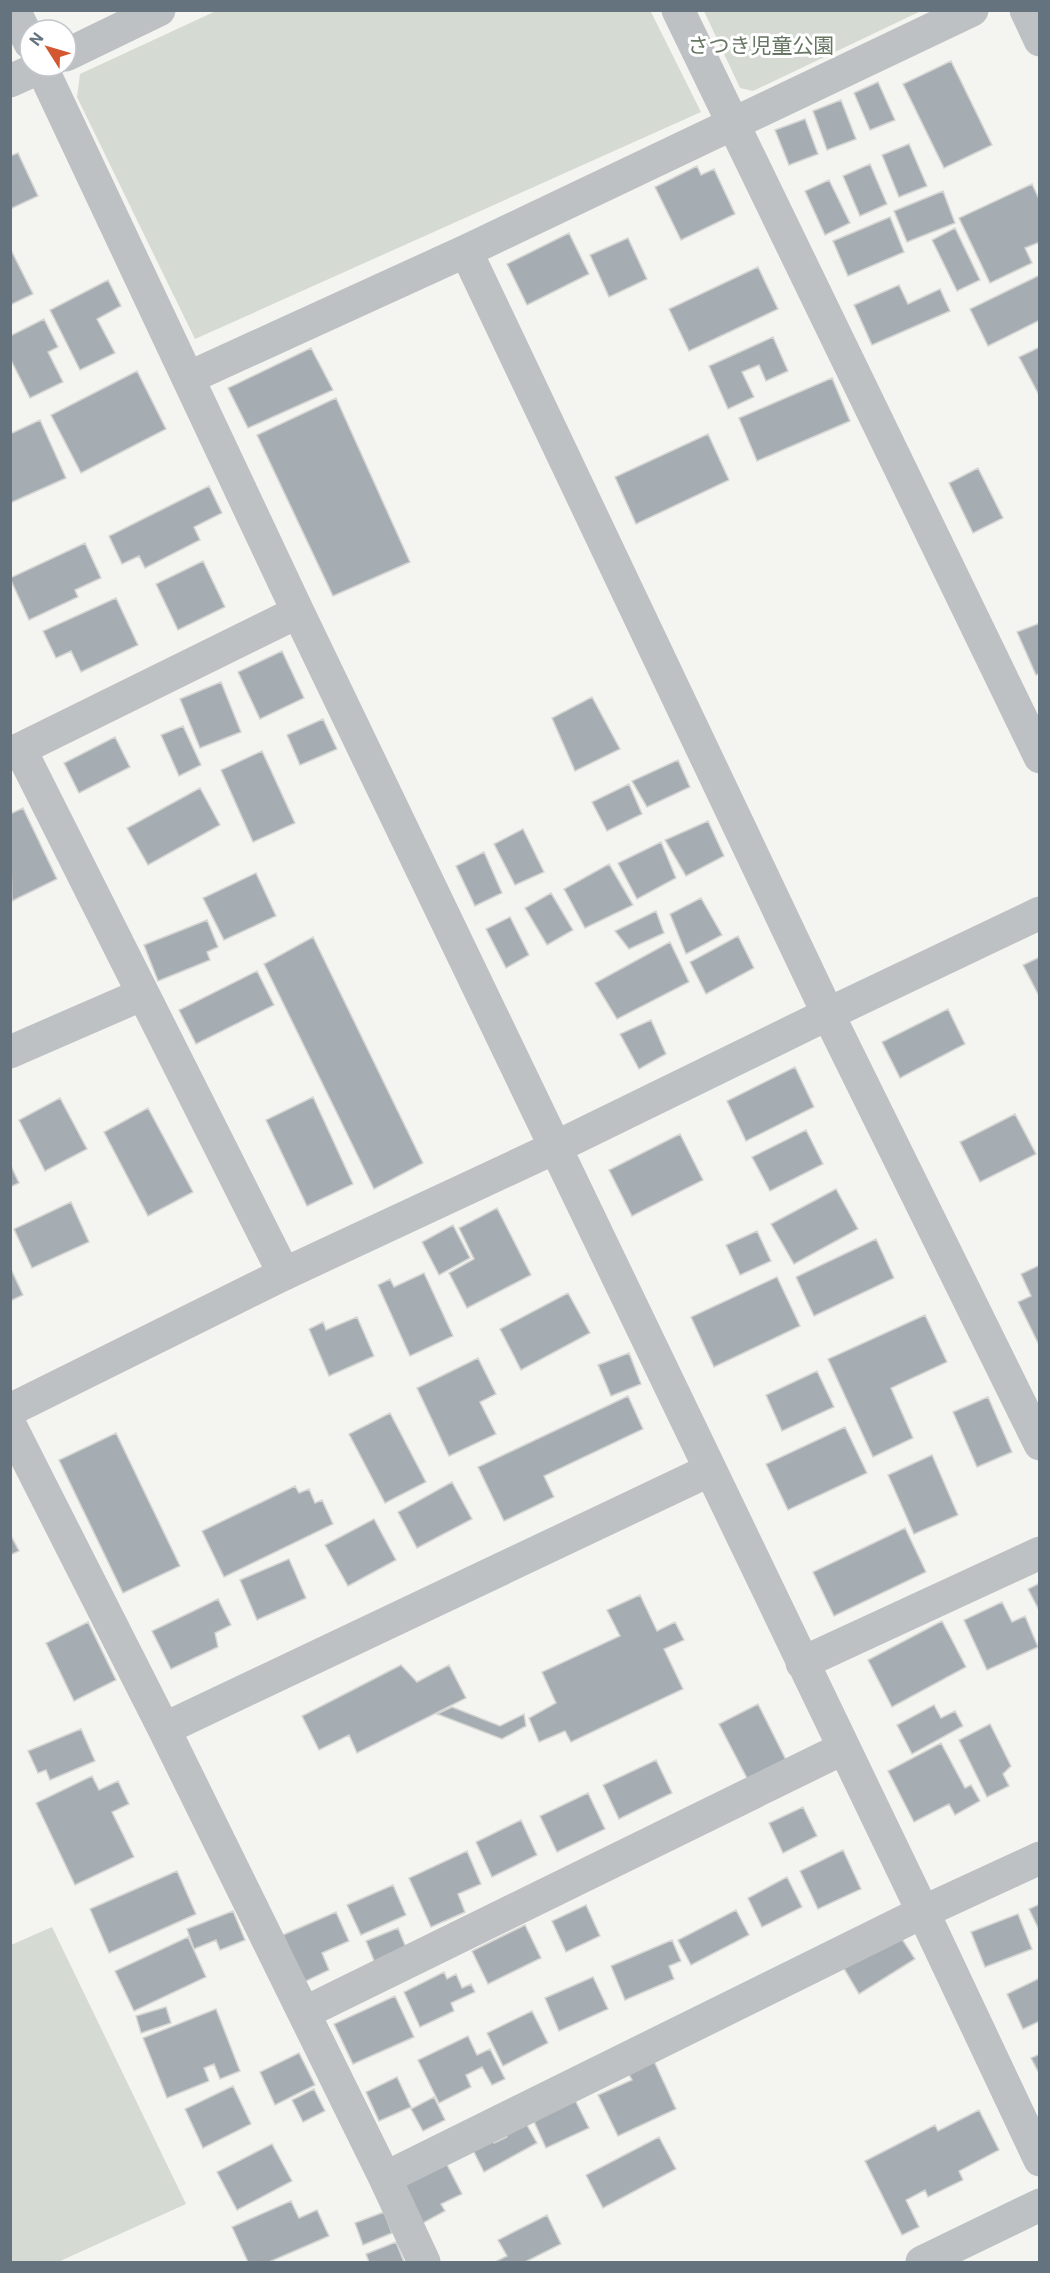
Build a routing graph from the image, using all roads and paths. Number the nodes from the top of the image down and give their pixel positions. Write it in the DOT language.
graph roads {
  1 [pos="159,10"];
  2 [pos="678,10"];
  3 [pos="972,10"];
  4 [pos="1026,10"];
  5 [pos="1040,40"];
  6 [pos="78,49"];
  7 [pos="48,78"];
  8 [pos="734,126"];
  9 [pos="466,251"];
  10 [pos="188,378"];
  11 [pos="298,612"];
  12 [pos="15,752"];
  13 [pos="1040,757"];
  14 [pos="1040,913"];
  15 [pos="143,994"];
  16 [pos="828,1014"];
  17 [pos="10,1052"];
  18 [pos="555,1147"];
  19 [pos="284,1274"];
  20 [pos="10,1410"];
  21 [pos="10,1425"];
  22 [pos="1040,1444"];
  23 [pos="710,1470"];
  24 [pos="1040,1553"];
  25 [pos="802,1663"];
  26 [pos="164,1729"];
  27 [pos="844,1748"];
  28 [pos="1040,1858"];
  29 [pos="923,1912"];
  30 [pos="304,2013"];
  31 [pos="1040,2160"];
  32 [pos="386,2178"];
  33 [pos="1040,2205"];
  34 [pos="424,2262"];
  35 [pos="922,2262"];
  1 -- 6 [label="street"];
  2 -- 8 [label="street"];
  3 -- 8 [label="street"];
  4 -- 5 [label="street"];
  7 -- 10 [label="street"];
  8 -- 9 [label="street"];
  8 -- 13 [label="street"];
  9 -- 10 [label="street"];
  9 -- 16 [label="street"];
  10 -- 11 [label="street"];
  11 -- 12 [label="street"];
  11 -- 18 [label="street"];
  12 -- 15 [label="street"];
  14 -- 16 [label="street"];
  15 -- 17 [label="street"];
  15 -- 19 [label="street"];
  16 -- 18 [label="street"];
  16 -- 22 [label="street"];
  18 -- 19 [label="street"];
  18 -- 23 [label="street"];
  19 -- 20 [label="street"];
  21 -- 26 [label="street"];
  23 -- 25 [label="street"];
  23 -- 26 [label="street"];
  24 -- 25 [label="street"];
  25 -- 27 [label="street"];
  26 -- 30 [label="street"];
  27 -- 29 [label="street"];
  27 -- 30 [label="street"];
  28 -- 29 [label="street"];
  29 -- 31 [label="street"];
  29 -- 32 [label="street"];
  30 -- 32 [label="street"];
  32 -- 34 [label="street"];
  33 -- 35 [label="street"];
}
